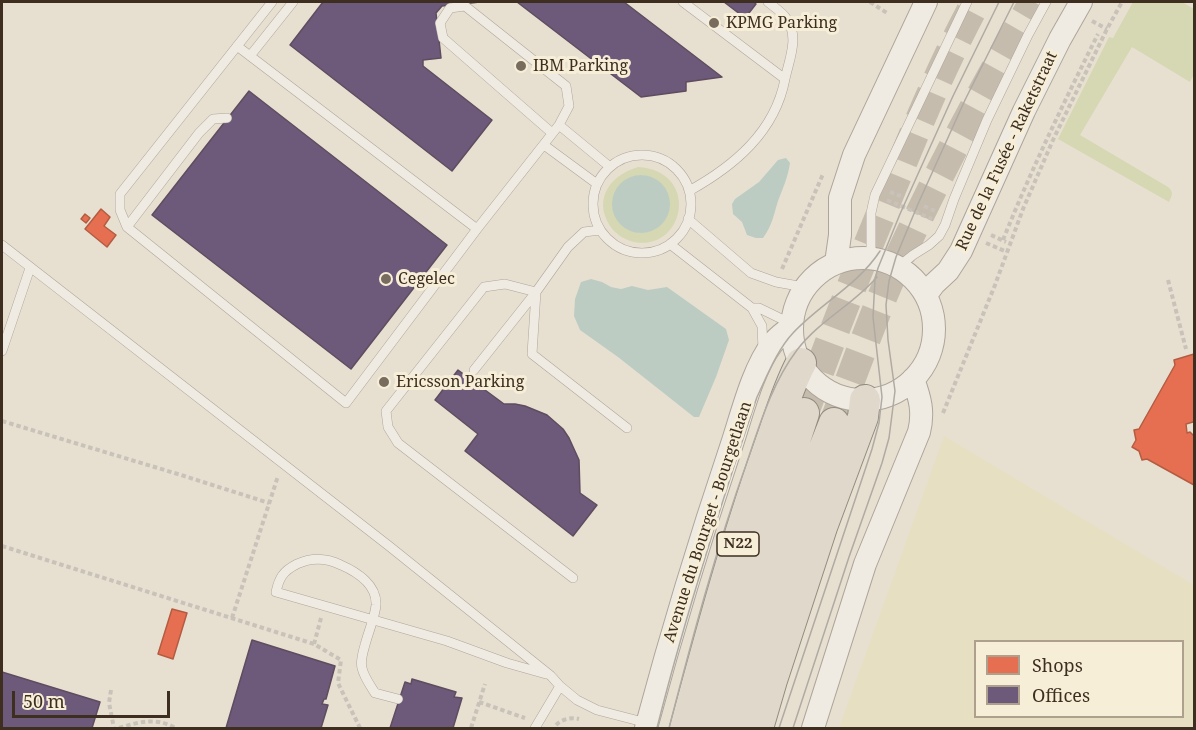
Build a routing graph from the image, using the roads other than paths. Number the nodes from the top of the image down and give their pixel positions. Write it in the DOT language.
graph roads {
  1 [pos="272,2"];
  2 [pos="293,2"];
  3 [pos="683,2"];
  4 [pos="768,2"];
  5 [pos="926,2"];
  6 [pos="968,2"];
  7 [pos="1046,2"];
  8 [pos="1081,2"];
  9 [pos="237,46"];
  10 [pos="250,56"];
  11 [pos="785,79"];
  12 [pos="227,118"];
  13 [pos="559,125"];
  14 [pos="552,133"];
  15 [pos="544,145"];
  16 [pos="610,167"];
  17 [pos="597,184"];
  18 [pos="689,191"];
  19 [pos="688,219"];
  20 [pos="127,227"];
  21 [pos="477,229"];
  22 [pos="600,230"];
  23 [pos="670,244"];
  24 [pos="2,245"];
  25 [pos="871,258"];
  26 [pos="836,263"];
  27 [pos="898,267"];
  28 [pos="30,268"];
  29 [pos="804,287"];
  30 [pos="536,292"];
  31 [pos="926,295"];
  32 [pos="752,308"];
  33 [pos="792,325"];
  34 [pos="2,351"];
  35 [pos="764,357"];
  36 [pos="801,363"];
  37 [pos="474,370"];
  38 [pos="913,379"];
  39 [pos="866,400"];
  40 [pos="804,412"];
  41 [pos="834,423"];
  42 [pos="627,429"];
  43 [pos="573,578"];
  44 [pos="372,620"];
  45 [pos="551,676"];
  46 [pos="560,686"];
  47 [pos="398,699"];
  48 [pos="537,725"];
  49 [pos="647,726"];
  50 [pos="685,729"];
  51 [pos="710,729"];
  52 [pos="734,729"];
  53 [pos="758,729"];
  54 [pos="813,729"];
  1 -- 9 [label="lane"];
  2 -- 10 [label="lane"];
  3 -- 11 [label="lane"];
  4 -- 11 [label="lane"];
  5 -- 26 [label="street"];
  6 -- 25 [label="lane"];
  7 -- 27 [label="lane, Rue de la Fusée - Raketstraat"];
  8 -- 31 [label="street, Rue de la Fusée - Raketstraat"];
  9 -- 10 [label="lane"];
  9 -- 20 [label="lane"];
  10 -- 21 [label="lane"];
  11 -- 18 [label="lane"];
  12 -- 20 [label="lane"];
  13 -- 14 [label="lane"];
  13 -- 14 [label="lane"];
  13 -- 16 [label="lane"];
  14 -- 15 [label="lane"];
  15 -- 17 [label="lane"];
  15 -- 21 [label="lane"];
  16 -- 17 [label="lane"];
  16 -- 18 [label="lane"];
  17 -- 22 [label="lane"];
  18 -- 19 [label="lane"];
  19 -- 23 [label="lane"];
  19 -- 29 [label="lane"];
  20 -- 21 [label="lane"];
  22 -- 23 [label="lane"];
  22 -- 30 [label="lane"];
  23 -- 32 [label="lane"];
  24 -- 28 [label="lane"];
  25 -- 26 [label="street"];
  25 -- 27 [label="street"];
  26 -- 29 [label="street"];
  27 -- 31 [label="street"];
  28 -- 34 [label="lane"];
  28 -- 45 [label="lane"];
  29 -- 33 [label="street"];
  30 -- 37 [label="lane"];
  30 -- 42 [label="lane"];
  30 -- 43 [label="lane"];
  31 -- 38 [label="street"];
  32 -- 33 [label="lane"];
  32 -- 35 [label="lane"];
  33 -- 35 [label="street, Avenue du Bourget - Bourgetlaan"];
  33 -- 36 [label="street"];
  35 -- 49 [label="street, Avenue du Bourget - Bourgetlaan"];
  36 -- 39 [label="street"];
  36 -- 50 [label="highway, N22"];
  38 -- 39 [label="street"];
  38 -- 54 [label="street"];
  39 -- 53 [label="highway"];
  40 -- 51 [label="highway"];
  41 -- 52 [label="highway"];
  44 -- 44 [label="lane"];
  44 -- 45 [label="lane"];
  44 -- 47 [label="lane"];
  45 -- 46 [label="lane"];
  46 -- 48 [label="lane"];
  46 -- 49 [label="lane"];
}
